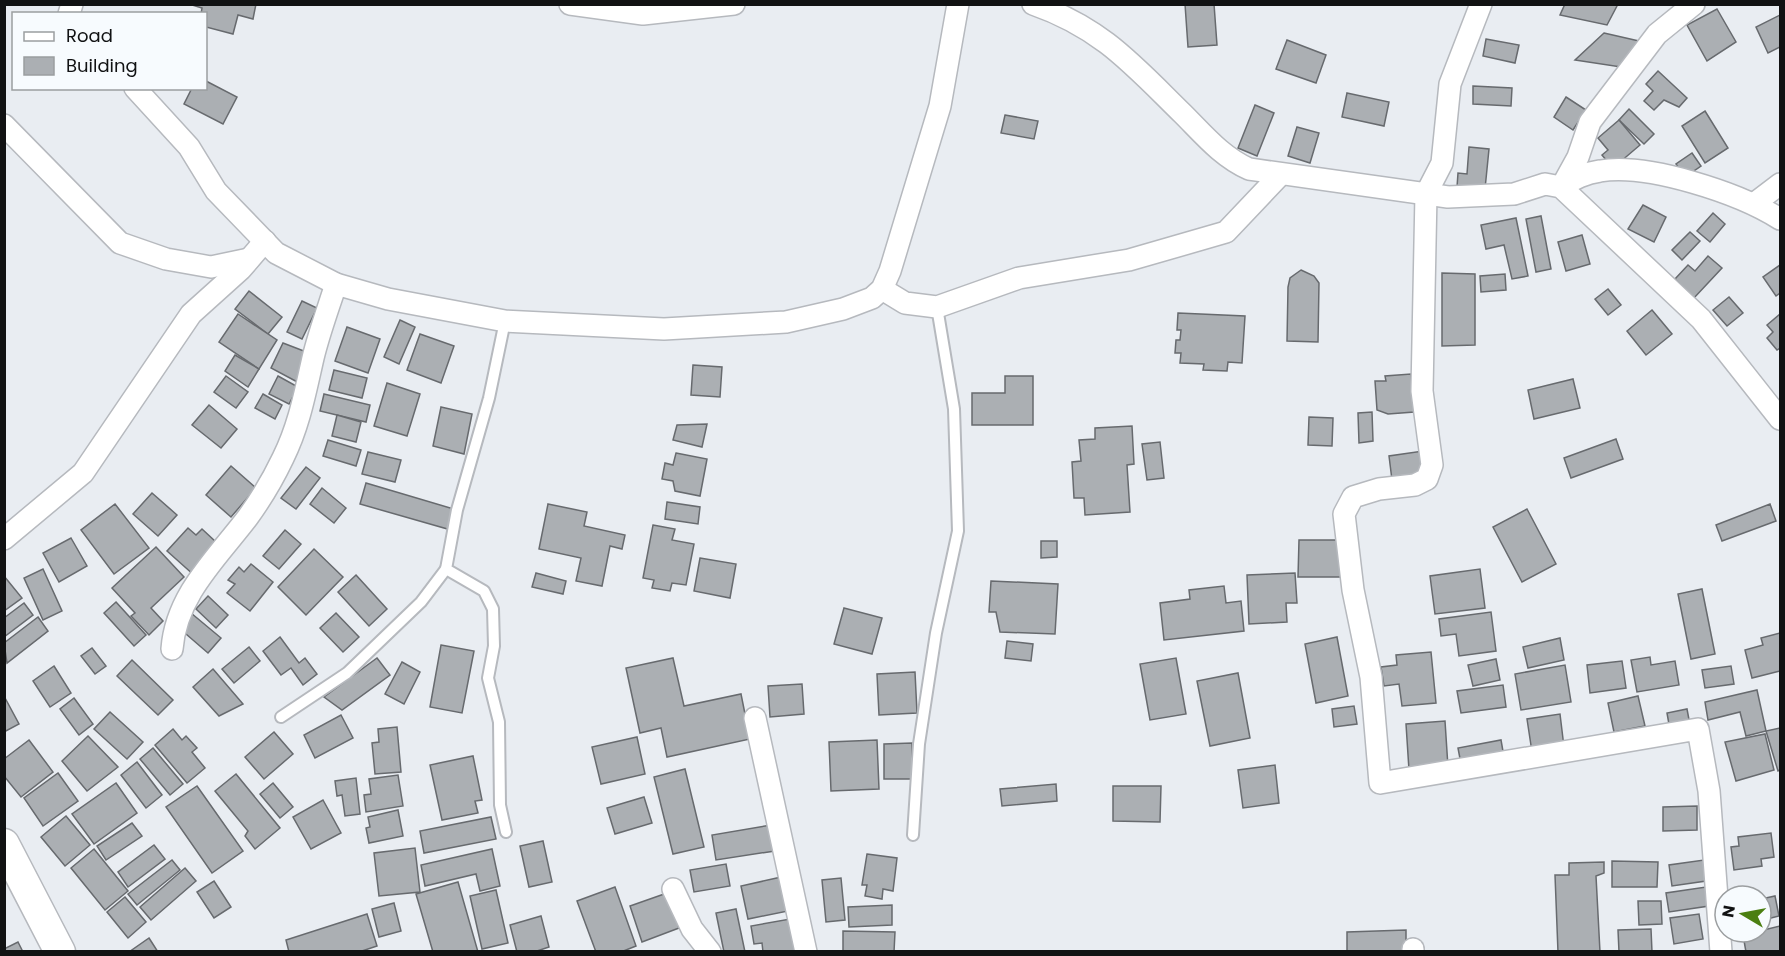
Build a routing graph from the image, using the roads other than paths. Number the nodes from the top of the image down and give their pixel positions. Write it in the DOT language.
graph roads {
  1 [pos="570,4"];
  2 [pos="734,4"];
  3 [pos="958,4"];
  4 [pos="1033,4"];
  5 [pos="1481,4"];
  6 [pos="1694,4"];
  7 [pos="137,90"];
  8 [pos="4,125"];
  9 [pos="1280,175"];
  10 [pos="1780,184"];
  11 [pos="1562,187"];
  12 [pos="1426,194"];
  13 [pos="1755,203"];
  14 [pos="1780,219"];
  15 [pos="265,241"];
  16 [pos="249,259"];
  17 [pos="336,284"];
  18 [pos="882,289"];
  19 [pos="937,307"];
  20 [pos="505,321"];
  21 [pos="1780,419"];
  22 [pos="4,539"];
  23 [pos="446,569"];
  24 [pos="172,649"];
  25 [pos="281,717"];
  26 [pos="755,718"];
  27 [pos="506,832"];
  28 [pos="913,835"];
  29 [pos="4,844"];
  30 [pos="673,889"];
  31 [pos="60,951"];
  32 [pos="710,951"];
  33 [pos="806,951"];
  34 [pos="1721,951"];
  1 -- 2 [label="street"];
  3 -- 18 [label="street"];
  4 -- 9 [label="street"];
  5 -- 12 [label="street"];
  6 -- 11 [label="street"];
  7 -- 15 [label="street"];
  8 -- 16 [label="street"];
  9 -- 12 [label="street"];
  9 -- 19 [label="street"];
  10 -- 13 [label="street"];
  11 -- 12 [label="street"];
  11 -- 13 [label="street"];
  11 -- 21 [label="street"];
  12 -- 34 [label="street"];
  13 -- 14 [label="street"];
  15 -- 16 [label="street"];
  15 -- 17 [label="street"];
  16 -- 22 [label="street"];
  17 -- 20 [label="street"];
  17 -- 24 [label="street"];
  18 -- 19 [label="street"];
  18 -- 20 [label="street"];
  19 -- 28 [label="lane"];
  20 -- 23 [label="lane"];
  23 -- 25 [label="lane"];
  23 -- 27 [label="lane"];
  26 -- 33 [label="street"];
  29 -- 31 [label="street"];
  30 -- 32 [label="street"];
}
